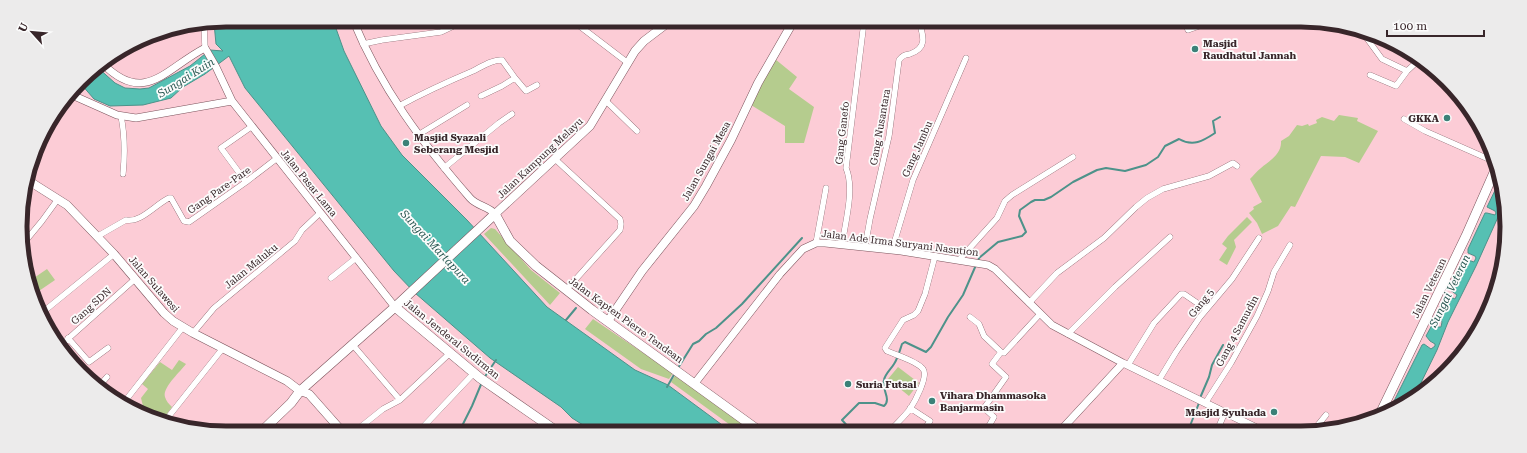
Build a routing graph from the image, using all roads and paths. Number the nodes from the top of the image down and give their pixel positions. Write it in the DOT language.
graph roads {
  1 [pos="356,27"];
  2 [pos="451,27"];
  3 [pos="581,27"];
  4 [pos="662,27"];
  5 [pos="790,27"];
  6 [pos="863,27"];
  7 [pos="920,27"];
  8 [pos="1187,27"];
  9 [pos="1198,27"];
  10 [pos="204,28"];
  11 [pos="1366,38"];
  12 [pos="363,44"];
  13 [pos="206,50"];
  14 [pos="966,58"];
  15 [pos="628,63"];
  16 [pos="1415,64"];
  17 [pos="106,67"];
  18 [pos="1407,71"];
  19 [pos="1370,75"];
  20 [pos="515,78"];
  21 [pos="537,85"];
  22 [pos="481,96"];
  23 [pos="76,97"];
  24 [pos="232,101"];
  25 [pos="606,101"];
  26 [pos="467,105"];
  27 [pos="399,106"];
  28 [pos="512,114"];
  29 [pos="121,116"];
  30 [pos="1404,119"];
  31 [pos="251,127"];
  32 [pos="636,131"];
  33 [pos="418,135"];
  34 [pos="1073,157"];
  35 [pos="276,159"];
  36 [pos="555,159"];
  37 [pos="1488,159"];
  38 [pos="1237,166"];
  39 [pos="444,168"];
  40 [pos="124,174"];
  41 [pos="1493,175"];
  42 [pos="246,182"];
  43 [pos="32,183"];
  44 [pos="826,188"];
  45 [pos="58,199"];
  46 [pos="320,213"];
  47 [pos="495,214"];
  48 [pos="98,236"];
  49 [pos="1170,237"];
  50 [pos="1259,238"];
  51 [pos="27,240"];
  52 [pos="816,243"];
  53 [pos="842,245"];
  54 [pos="1290,245"];
  55 [pos="865,247"];
  56 [pos="892,250"];
  57 [pos="114,254"];
  58 [pos="935,256"];
  59 [pos="356,258"];
  60 [pos="959,260"];
  61 [pos="331,278"];
  62 [pos="135,279"];
  63 [pos="566,290"];
  64 [pos="1029,303"];
  65 [pos="395,307"];
  66 [pos="1206,309"];
  67 [pos="45,310"];
  68 [pos="1040,314"];
  69 [pos="970,317"];
  70 [pos="608,321"];
  71 [pos="183,327"];
  72 [pos="193,333"];
  73 [pos="1068,334"];
  74 [pos="68,338"];
  75 [pos="64,342"];
  76 [pos="352,344"];
  77 [pos="108,348"];
  78 [pos="223,348"];
  79 [pos="1001,352"];
  80 [pos="450,353"];
  81 [pos="1125,364"];
  82 [pos="477,375"];
  83 [pos="107,377"];
  84 [pos="1160,380"];
  85 [pos="102,382"];
  86 [pos="695,383"];
  87 [pos="300,391"];
  88 [pos="127,399"];
  89 [pos="400,400"];
  90 [pos="1206,402"];
  91 [pos="910,408"];
  92 [pos="1382,409"];
  93 [pos="1226,412"];
  94 [pos="1326,415"];
  95 [pos="168,417"];
  96 [pos="1318,425"];
  97 [pos="267,426"];
  98 [pos="337,426"];
  99 [pos="362,426"];
  100 [pos="424,426"];
  101 [pos="549,426"];
  102 [pos="753,426"];
  103 [pos="894,426"];
  104 [pos="927,426"];
  105 [pos="989,426"];
  106 [pos="1065,426"];
  107 [pos="1219,426"];
  108 [pos="1249,426"];
  1 -- 12 [label="street"];
  2 -- 12 [label="street"];
  3 -- 15 [label="street"];
  4 -- 15 [label="main road, Jalan Kampung Melayu"];
  5 -- 70 [label="main road, Jalan Sungai Mesa"];
  6 -- 53 [label="street, Gang Ganefo"];
  7 -- 55 [label="street, Gang Nusantara"];
  8 -- 9 [label="street"];
  10 -- 13 [label="street"];
  11 -- 18 [label="street"];
  12 -- 27 [label="street"];
  13 -- 17 [label="street"];
  13 -- 24 [label="street, Jalan Pasar Lama"];
  14 -- 56 [label="street, Gang Jambu"];
  15 -- 25 [label="main road, Jalan Kampung Melayu"];
  16 -- 18 [label="street"];
  18 -- 19 [label="street"];
  20 -- 21 [label="street"];
  20 -- 22 [label="street"];
  20 -- 27 [label="street"];
  23 -- 29 [label="street"];
  24 -- 29 [label="street"];
  24 -- 31 [label="street, Jalan Pasar Lama"];
  25 -- 32 [label="street"];
  25 -- 36 [label="main road, Jalan Kampung Melayu"];
  26 -- 33 [label="street"];
  27 -- 33 [label="street"];
  28 -- 39 [label="street"];
  29 -- 40 [label="street"];
  30 -- 37 [label="street"];
  31 -- 35 [label="street, Jalan Pasar Lama"];
  31 -- 42 [label="street"];
  33 -- 39 [label="street"];
  34 -- 60 [label="street"];
  35 -- 42 [label="street, Gang Pare-Pare"];
  35 -- 46 [label="street, Jalan Pasar Lama"];
  36 -- 47 [label="main road, Jalan Kampung Melayu"];
  36 -- 63 [label="street"];
  38 -- 64 [label="street"];
  39 -- 47 [label="street"];
  41 -- 92 [label="main road, Jalan Veteran"];
  42 -- 48 [label="street, Gang Pare-Pare"];
  43 -- 45 [label="main road, Jalan Sulawesi"];
  44 -- 52 [label="street"];
  45 -- 48 [label="main road, Jalan Sulawesi"];
  45 -- 51 [label="street"];
  46 -- 59 [label="street, Jalan Pasar Lama"];
  46 -- 72 [label="street, Jalan Maluku"];
  47 -- 63 [label="main road, Jalan Kapten Pierre Tendean"];
  47 -- 65 [label="main road"];
  48 -- 57 [label="main road, Jalan Sulawesi"];
  49 -- 73 [label="street"];
  50 -- 66 [label="street, Gang 5"];
  52 -- 53 [label="street, Jalan Ade Irma Suryani Nasution"];
  52 -- 86 [label="street, Jalan Ade Irma Suryani Nasution"];
  53 -- 55 [label="street, Jalan Ade Irma Suryani Nasution"];
  54 -- 90 [label="street, Gang 4 Samudin"];
  55 -- 56 [label="street, Jalan Ade Irma Suryani Nasution"];
  56 -- 58 [label="street, Jalan Ade Irma Suryani Nasution"];
  57 -- 62 [label="main road, Jalan Sulawesi"];
  57 -- 67 [label="street"];
  58 -- 60 [label="street, Jalan Ade Irma Suryani Nasution"];
  58 -- 91 [label="street"];
  59 -- 61 [label="street"];
  59 -- 65 [label="street, Jalan Pasar Lama"];
  60 -- 64 [label="street, Jalan Ade Irma Suryani Nasution"];
  62 -- 71 [label="main road, Jalan Sulawesi"];
  62 -- 74 [label="street, Gang SDN"];
  63 -- 70 [label="main road, Jalan Kapten Pierre Tendean"];
  64 -- 68 [label="street, Jalan Ade Irma Suryani Nasution"];
  65 -- 76 [label="main road"];
  65 -- 80 [label="main road, Jalan Jenderal Sudirman"];
  66 -- 81 [label="street"];
  66 -- 84 [label="street, Gang 5"];
  68 -- 73 [label="street, Jalan Ade Irma Suryani Nasution"];
  68 -- 79 [label="street"];
  69 -- 79 [label="street"];
  70 -- 86 [label="main road, Jalan Kapten Pierre Tendean"];
  71 -- 72 [label="main road, Jalan Sulawesi"];
  71 -- 88 [label="street"];
  72 -- 78 [label="main road, Jalan Sulawesi"];
  73 -- 81 [label="street, Jalan Ade Irma Suryani Nasution"];
  74 -- 75 [label="street, Gang SDN"];
  74 -- 77 [label="street"];
  76 -- 87 [label="main road"];
  76 -- 89 [label="street"];
  78 -- 87 [label="main road, Jalan Sulawesi"];
  78 -- 95 [label="street"];
  79 -- 105 [label="street"];
  80 -- 82 [label="main road, Jalan Jenderal Sudirman"];
  80 -- 89 [label="street"];
  81 -- 84 [label="street, Jalan Ade Irma Suryani Nasution"];
  81 -- 106 [label="street"];
  82 -- 100 [label="street"];
  82 -- 101 [label="main road, Jalan Jenderal Sudirman"];
  83 -- 85 [label="street"];
  84 -- 90 [label="street, Jalan Ade Irma Suryani Nasution"];
  86 -- 102 [label="main road, Jalan Kapten Pierre Tendean"];
  87 -- 97 [label="main road"];
  87 -- 98 [label="main road, Jalan Sulawesi"];
  89 -- 99 [label="street"];
  90 -- 93 [label="street, Jalan Ade Irma Suryani Nasution"];
  91 -- 103 [label="street"];
  91 -- 104 [label="street"];
  93 -- 107 [label="street"];
  93 -- 108 [label="street, Jalan Ade Irma Suryani Nasution"];
  94 -- 96 [label="street"];
}
